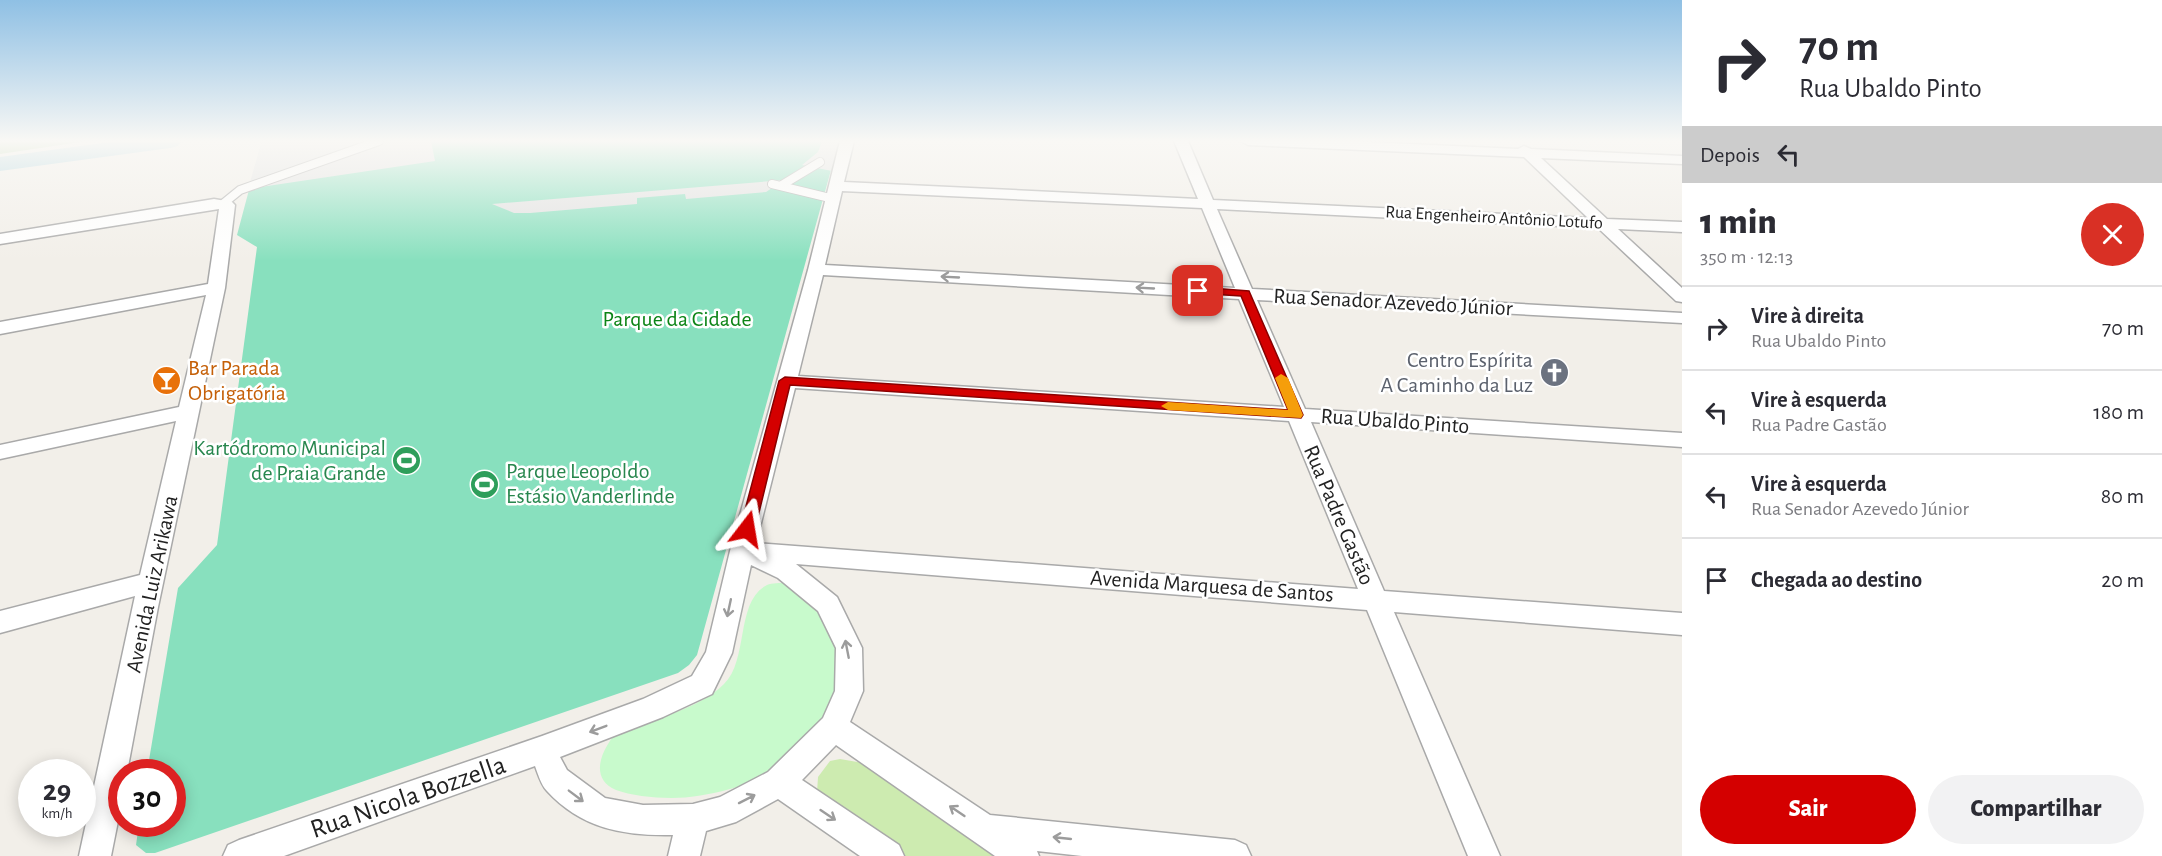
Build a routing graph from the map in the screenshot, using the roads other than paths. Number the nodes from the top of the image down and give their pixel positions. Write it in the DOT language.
graph roads {
  1 [pos="265,181"];
  2 [pos="789,181"];
  3 [pos="806,181"];
  4 [pos="838,181"];
  5 [pos="1198,181"];
  6 [pos="1557,181"];
  7 [pos="772,183"];
  8 [pos="782,185"];
  9 [pos="800,190"];
  10 [pos="836,192"];
  11 [pos="226,204"];
  12 [pos="1208,206"];
  13 [pos="1601,223"];
  14 [pos="1682,227"];
  15 [pos="0,239"];
  16 [pos="816,270"];
  17 [pos="216,288"];
  18 [pos="1245,293"];
  19 [pos="1682,297"];
  20 [pos="1682,318"];
  21 [pos="0,328"];
  22 [pos="785,381"];
  23 [pos="189,411"];
  24 [pos="1297,415"];
  25 [pos="1682,440"];
  26 [pos="0,452"];
  27 [pos="742,551"];
  28 [pos="789,563"];
  29 [pos="152,582"];
  30 [pos="1375,598"];
  31 [pos="0,622"];
  32 [pos="1682,624"];
  33 [pos="834,728"];
  34 [pos="542,750"];
  35 [pos="779,782"];
  36 [pos="693,819"];
  37 [pos="984,830"];
  38 [pos="1117,850"];
  39 [pos="95,856"];
  40 [pos="239,856"];
  41 [pos="684,856"];
  42 [pos="888,856"];
  43 [pos="1023,856"];
  44 [pos="1235,856"];
  45 [pos="1484,856"];
  1 -- 11 [label="lane"];
  2 -- 8 [label="lane"];
  3 -- 9 [label="lane"];
  4 -- 10 [label="street, Rua Nicola Bozzella"];
  5 -- 12 [label="street, Rua Padre Gastão"];
  6 -- 13 [label="street"];
  7 -- 8 [label="lane"];
  8 -- 9 [label="lane"];
  9 -- 10 [label="lane"];
  10 -- 12 [label="street, Rua Engenheiro Antônio Lotufo"];
  10 -- 16 [label="street, Rua Nicola Bozzella"];
  11 -- 15 [label="street"];
  11 -- 17 [label="street, Avenida Luiz Arikawa"];
  12 -- 13 [label="street, Rua Engenheiro Antônio Lotufo"];
  12 -- 18 [label="street, Rua Padre Gastão"];
  13 -- 14 [label="street, Rua Engenheiro Antônio Lotufo"];
  13 -- 19 [label="street"];
  18 -- 16 [label="street, Rua Senador Azevedo Júnior, one-way"];
  16 -- 22 [label="street, Rua Nicola Bozzella"];
  17 -- 21 [label="street"];
  17 -- 23 [label="street, Avenida Luiz Arikawa"];
  18 -- 20 [label="street, Rua Senador Azevedo Júnior"];
  18 -- 24 [label="street, Rua Padre Gastão"];
  22 -- 24 [label="street, Rua Ubaldo Pinto"];
  22 -- 27 [label="street, Rua Nicola Bozzella"];
  23 -- 26 [label="street"];
  23 -- 29 [label="street, Avenida Luiz Arikawa"];
  24 -- 25 [label="street, Rua Ubaldo Pinto"];
  24 -- 30 [label="street, Rua Padre Gastão"];
  27 -- 28 [label="street"];
  27 -- 34 [label="street, Rua Nicola Bozzella, one-way"];
  28 -- 30 [label="street, Avenida Marquesa de Santos"];
  33 -- 28 [label="street, one-way"];
  29 -- 31 [label="street"];
  29 -- 39 [label="street, Avenida Luiz Arikawa"];
  30 -- 32 [label="street, Avenida Marquesa de Santos"];
  30 -- 45 [label="street, Rua Padre Gastão"];
  33 -- 35 [label="street"];
  37 -- 33 [label="street, one-way"];
  34 -- 36 [label="street, one-way"];
  34 -- 40 [label="street, Rua Nicola Bozzella"];
  36 -- 35 [label="street, one-way"];
  35 -- 42 [label="street, one-way"];
  36 -- 41 [label="street"];
  38 -- 37 [label="street, one-way"];
  37 -- 43 [label="street"];
  38 -- 44 [label="street"];
}
